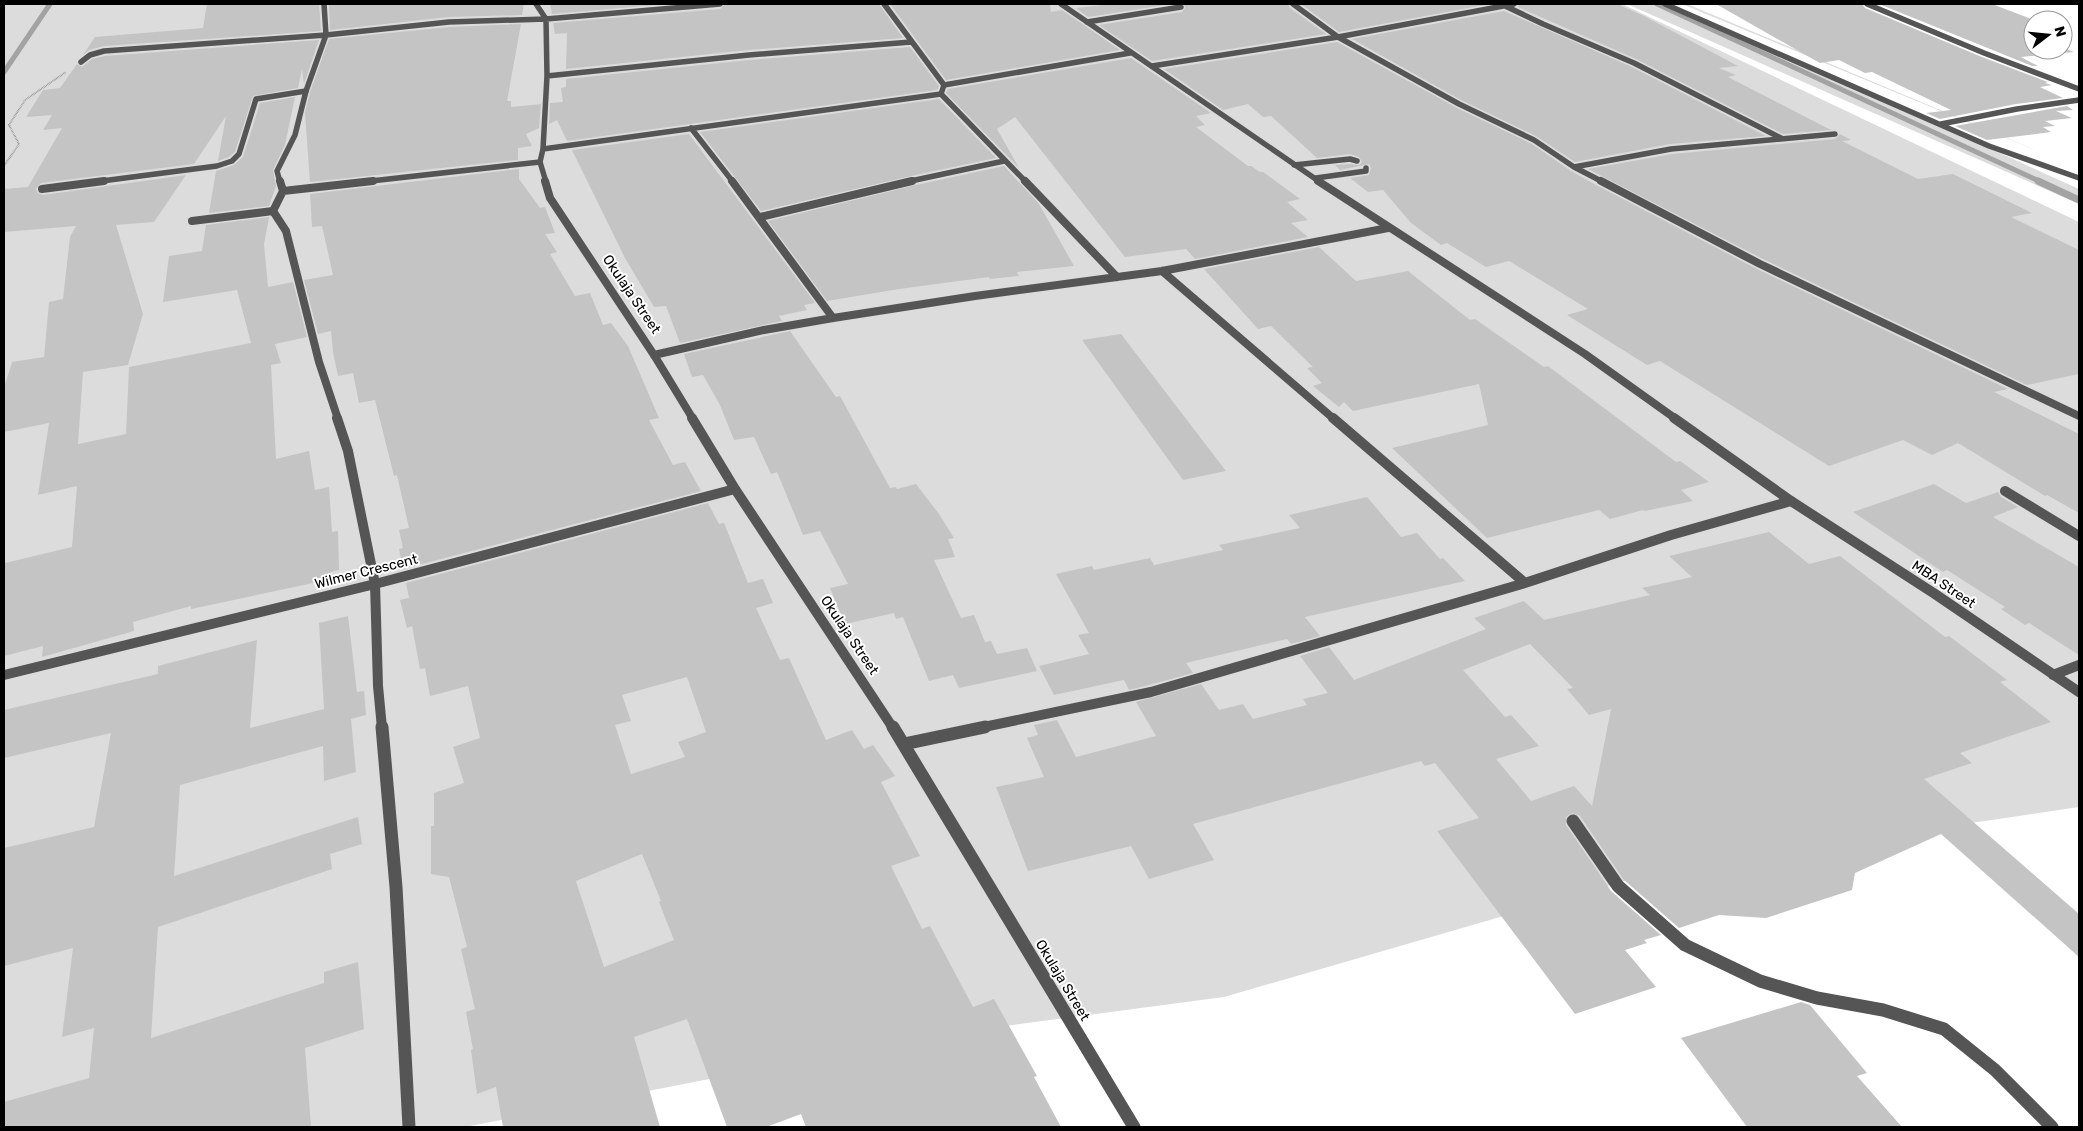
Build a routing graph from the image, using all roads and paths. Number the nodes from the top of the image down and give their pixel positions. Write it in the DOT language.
graph roads {
  1 [pos="324,4"];
  2 [pos="536,4"];
  3 [pos="720,4"];
  4 [pos="884,4"];
  5 [pos="1061,4"];
  6 [pos="1293,4"];
  7 [pos="1501,4"];
  8 [pos="1514,4"];
  9 [pos="1666,4"];
  10 [pos="1868,4"];
  11 [pos="1181,7"];
  12 [pos="546,19"];
  13 [pos="1087,22"];
  14 [pos="326,34"];
  15 [pos="1338,37"];
  16 [pos="911,42"];
  17 [pos="1130,53"];
  18 [pos="81,62"];
  19 [pos="1152,66"];
  20 [pos="547,76"];
  21 [pos="944,85"];
  22 [pos="2079,89"];
  23 [pos="306,91"];
  24 [pos="941,94"];
  25 [pos="2079,100"];
  26 [pos="1941,124"];
  27 [pos="690,128"];
  28 [pos="1835,134"];
  29 [pos="1781,138"];
  30 [pos="543,148"];
  31 [pos="1004,161"];
  32 [pos="1357,161"];
  33 [pos="540,162"];
  34 [pos="1294,165"];
  35 [pos="4,166"];
  36 [pos="1574,167"];
  37 [pos="1366,168"];
  38 [pos="1316,178"];
  39 [pos="2079,178"];
  40 [pos="42,189"];
  41 [pos="283,191"];
  42 [pos="273,211"];
  43 [pos="760,217"];
  44 [pos="192,222"];
  45 [pos="1388,228"];
  46 [pos="1162,271"];
  47 [pos="1117,277"];
  48 [pos="833,318"];
  49 [pos="654,355"];
  50 [pos="2079,416"];
  51 [pos="734,488"];
  52 [pos="2005,491"];
  53 [pos="1791,501"];
  54 [pos="2079,536"];
  55 [pos="1525,583"];
  56 [pos="375,584"];
  57 [pos="2079,665"];
  58 [pos="4,675"];
  59 [pos="2054,675"];
  60 [pos="2079,692"];
  61 [pos="904,744"];
  62 [pos="1573,821"];
  63 [pos="409,1127"];
  64 [pos="1134,1127"];
  65 [pos="2052,1127"];
  1 -- 14 [label="street"];
  2 -- 12 [label="street"];
  3 -- 12 [label="street"];
  4 -- 16 [label="street"];
  5 -- 13 [label="street, MBA Street"];
  6 -- 15 [label="street"];
  7 -- 8 [label="street"];
  7 -- 15 [label="street"];
  7 -- 29 [label="street"];
  9 -- 26 [label="street"];
  10 -- 22 [label="street"];
  11 -- 13 [label="street"];
  12 -- 14 [label="street"];
  12 -- 20 [label="street"];
  13 -- 17 [label="street, MBA Street"];
  14 -- 18 [label="street"];
  14 -- 23 [label="street"];
  15 -- 19 [label="street"];
  15 -- 36 [label="street"];
  16 -- 20 [label="street"];
  16 -- 21 [label="street"];
  17 -- 19 [label="street, MBA Street"];
  17 -- 21 [label="street"];
  18 -- 35 [label="path"];
  19 -- 34 [label="street, MBA Street"];
  20 -- 30 [label="street"];
  21 -- 24 [label="street"];
  23 -- 40 [label="street"];
  23 -- 41 [label="street"];
  24 -- 27 [label="street"];
  24 -- 31 [label="street"];
  25 -- 26 [label="street"];
  26 -- 39 [label="street"];
  27 -- 30 [label="street"];
  27 -- 43 [label="street"];
  28 -- 29 [label="street"];
  29 -- 36 [label="street"];
  30 -- 33 [label="street"];
  31 -- 43 [label="street"];
  31 -- 47 [label="street"];
  32 -- 34 [label="street"];
  33 -- 41 [label="street"];
  33 -- 49 [label="street, Okulaja Street"];
  34 -- 38 [label="street, MBA Street"];
  36 -- 50 [label="street"];
  37 -- 38 [label="street"];
  38 -- 45 [label="street, MBA Street"];
  41 -- 42 [label="street"];
  42 -- 44 [label="street"];
  42 -- 56 [label="street"];
  43 -- 48 [label="street"];
  45 -- 46 [label="street"];
  45 -- 53 [label="street, MBA Street"];
  46 -- 47 [label="street"];
  46 -- 55 [label="street"];
  47 -- 48 [label="street"];
  48 -- 49 [label="street"];
  49 -- 51 [label="street, Okulaja Street"];
  51 -- 56 [label="street, Wilmer Crescent"];
  51 -- 61 [label="street, Okulaja Street"];
  52 -- 54 [label="street"];
  53 -- 55 [label="street"];
  53 -- 59 [label="street, MBA Street"];
  55 -- 61 [label="street"];
  56 -- 58 [label="street, Wilmer Crescent"];
  56 -- 63 [label="street"];
  57 -- 59 [label="street"];
  59 -- 60 [label="street, MBA Street"];
  61 -- 64 [label="street, Okulaja Street"];
  62 -- 65 [label="street"];
}
